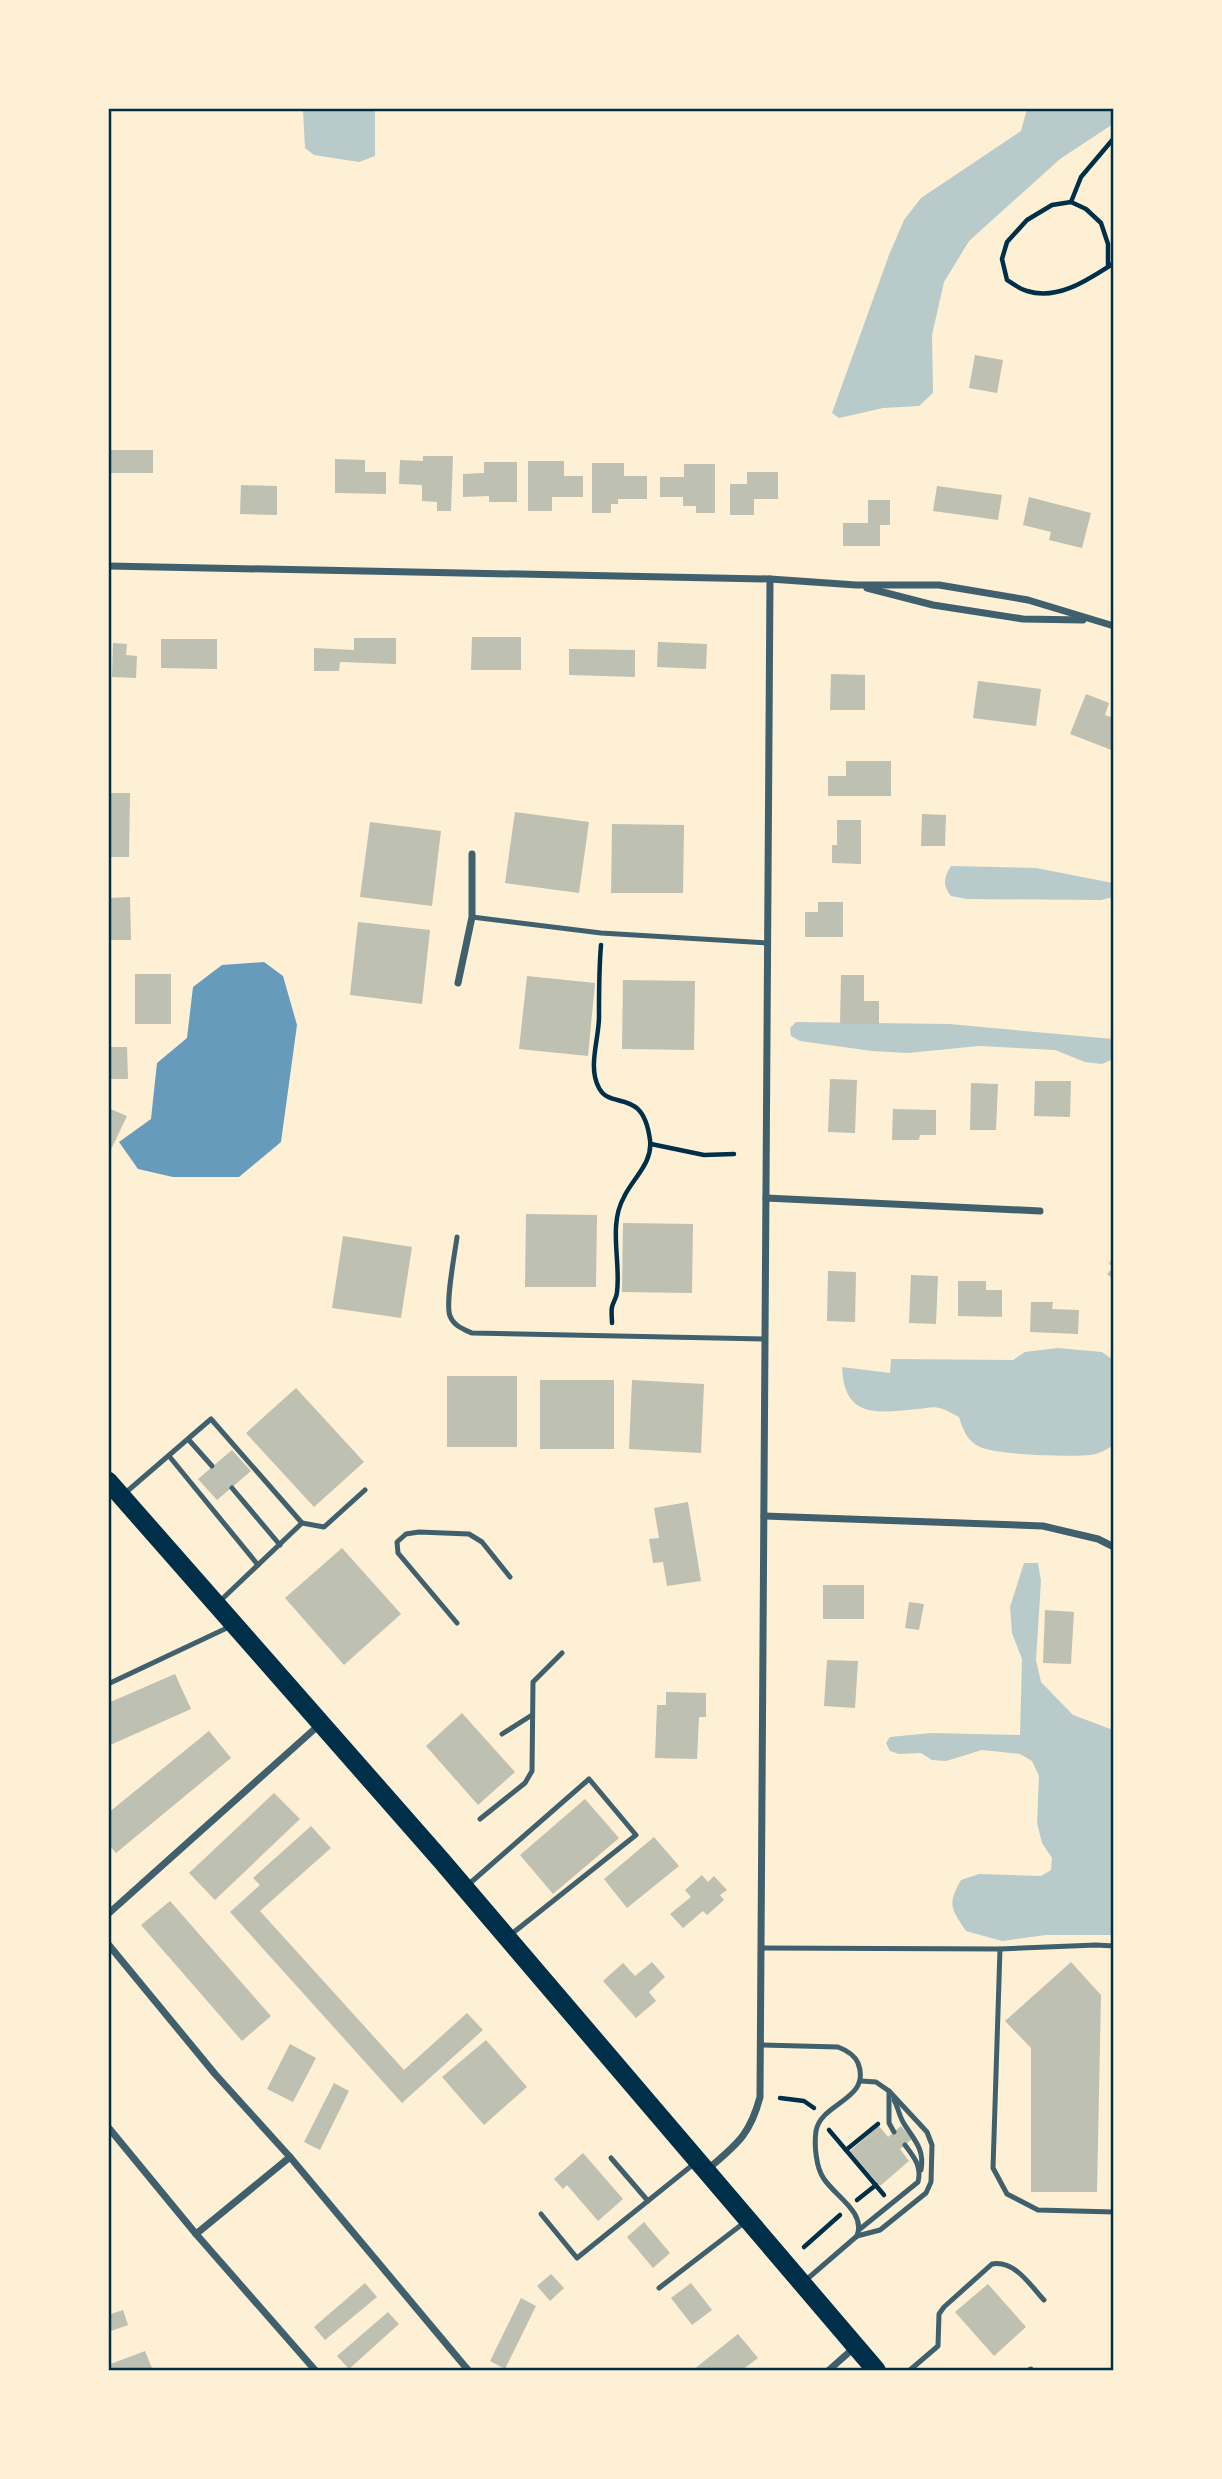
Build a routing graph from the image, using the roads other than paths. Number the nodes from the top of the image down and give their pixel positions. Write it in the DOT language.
graph roads {
  1 [pos="108,566"];
  2 [pos="770,579"];
  3 [pos="856,585"];
  4 [pos="1091,620"];
  5 [pos="1114,626"];
  6 [pos="472,854"];
  7 [pos="472,917"];
  8 [pos="768,943"];
  9 [pos="458,983"];
  10 [pos="766,1198"];
  11 [pos="1040,1210"];
  12 [pos="457,1237"];
  13 [pos="765,1339"];
  14 [pos="188,1439"];
  15 [pos="169,1456"];
  16 [pos="212,1466"];
  17 [pos="232,1488"];
  18 [pos="115,1489"];
  19 [pos="365,1490"];
  20 [pos="764,1516"];
  21 [pos="302,1524"];
  22 [pos="280,1545"];
  23 [pos="1114,1547"];
  24 [pos="258,1565"];
  25 [pos="510,1577"];
  26 [pos="216,1604"];
  27 [pos="457,1623"];
  28 [pos="234,1624"];
  29 [pos="562,1653"];
  30 [pos="108,1684"];
  31 [pos="532,1715"];
  32 [pos="322,1723"];
  33 [pos="502,1734"];
  34 [pos="480,1819"];
  35 [pos="464,1888"];
  36 [pos="108,1914"];
  37 [pos="506,1938"];
  38 [pos="108,1944"];
  39 [pos="1114,1946"];
  40 [pos="761,1948"];
  41 [pos="1000,1949"];
  42 [pos="760,2045"];
  43 [pos="861,2081"];
  44 [pos="889,2091"];
  45 [pos="108,2127"];
  46 [pos="894,2132"];
  47 [pos="905,2145"];
  48 [pos="290,2157"];
  49 [pos="611,2158"];
  50 [pos="701,2166"];
  51 [pos="920,2174"];
  52 [pos="648,2201"];
  53 [pos="1114,2212"];
  54 [pos="541,2214"];
  55 [pos="747,2220"];
  56 [pos="860,2229"];
  57 [pos="196,2234"];
  58 [pos="857,2236"];
  59 [pos="802,2284"];
  60 [pos="659,2288"];
  61 [pos="1044,2300"];
  62 [pos="856,2347"];
  63 [pos="315,2371"];
  64 [pos="468,2371"];
  65 [pos="829,2371"];
  66 [pos="876,2371"];
  67 [pos="910,2371"];
  1 -- 2 [label="street"];
  2 -- 3 [label="street"];
  2 -- 8 [label="street"];
  3 -- 4 [label="street"];
  3 -- 4 [label="street"];
  4 -- 5 [label="street"];
  6 -- 7 [label="street"];
  7 -- 8 [label="lane"];
  7 -- 9 [label="street"];
  8 -- 10 [label="street"];
  10 -- 11 [label="street"];
  10 -- 13 [label="street"];
  12 -- 13 [label="lane"];
  13 -- 20 [label="street"];
  14 -- 15 [label="lane"];
  14 -- 16 [label="lane"];
  14 -- 21 [label="lane"];
  15 -- 18 [label="lane"];
  15 -- 24 [label="lane"];
  17 -- 22 [label="lane"];
  18 -- 26 [label="highway"];
  19 -- 21 [label="lane"];
  20 -- 23 [label="street"];
  20 -- 40 [label="street"];
  21 -- 22 [label="lane"];
  22 -- 24 [label="lane"];
  24 -- 26 [label="lane"];
  25 -- 27 [label="lane"];
  26 -- 28 [label="highway"];
  28 -- 30 [label="lane"];
  28 -- 32 [label="highway"];
  29 -- 31 [label="lane"];
  31 -- 33 [label="lane"];
  31 -- 34 [label="lane"];
  32 -- 35 [label="highway"];
  32 -- 36 [label="street"];
  35 -- 37 [label="highway"];
  35 -- 37 [label="lane"];
  37 -- 50 [label="highway"];
  38 -- 48 [label="street"];
  39 -- 41 [label="lane"];
  40 -- 41 [label="lane"];
  40 -- 42 [label="street"];
  41 -- 53 [label="lane"];
  42 -- 43 [label="lane"];
  42 -- 50 [label="street"];
  43 -- 44 [label="lane"];
  43 -- 56 [label="lane"];
  44 -- 46 [label="lane"];
  44 -- 51 [label="lane"];
  44 -- 58 [label="lane"];
  45 -- 57 [label="street"];
  47 -- 51 [label="lane"];
  48 -- 57 [label="street"];
  48 -- 64 [label="street"];
  49 -- 52 [label="lane"];
  50 -- 52 [label="lane"];
  50 -- 55 [label="highway"];
  51 -- 56 [label="lane"];
  52 -- 54 [label="lane"];
  55 -- 59 [label="highway"];
  55 -- 60 [label="lane"];
  56 -- 58 [label="lane"];
  57 -- 63 [label="street"];
  58 -- 59 [label="lane"];
  59 -- 62 [label="highway"];
  61 -- 67 [label="lane"];
  62 -- 65 [label="street"];
  62 -- 66 [label="highway"];
}
